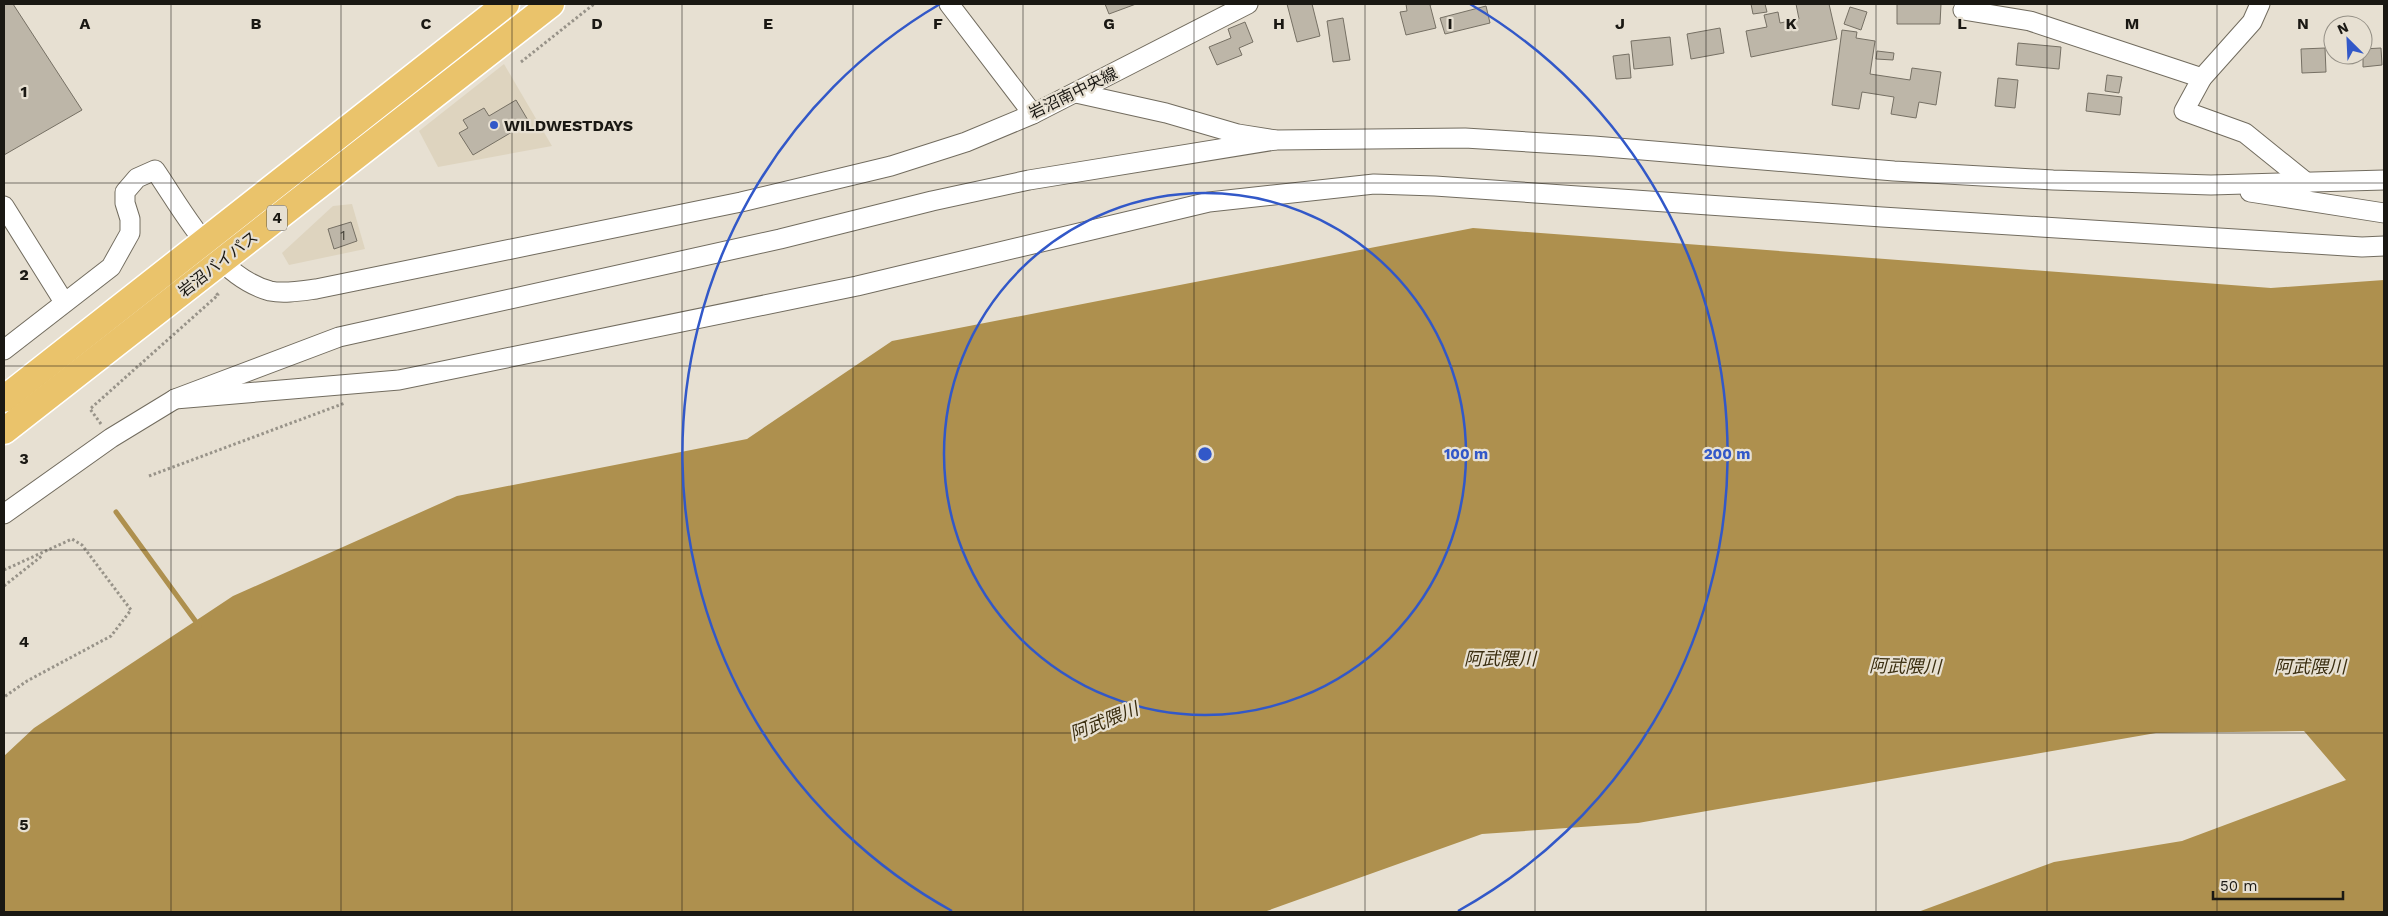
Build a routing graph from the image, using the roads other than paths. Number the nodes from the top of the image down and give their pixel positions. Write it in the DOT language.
graph roads {
  1 [pos="506,4"];
  2 [pos="550,4"];
  3 [pos="950,4"];
  4 [pos="1248,4"];
  5 [pos="2260,4"];
  6 [pos="1963,10"];
  7 [pos="2202,78"];
  8 [pos="1076,93"];
  9 [pos="1033,114"];
  10 [pos="1275,140"];
  11 [pos="2384,180"];
  12 [pos="2307,183"];
  13 [pos="2211,185"];
  14 [pos="4,206"];
  15 [pos="2384,213"];
  16 [pos="2384,246"];
  17 [pos="213,252"];
  18 [pos="64,302"];
  19 [pos="4,350"];
  20 [pos="4,399"];
  21 [pos="175,399"];
  22 [pos="4,431"];
  23 [pos="4,514"];
  1 -- 17 [label="highway, 岩沼バイパス / 4"];
  2 -- 17 [label="highway, 岩沼バイパス / 4"];
  3 -- 9 [label="street"];
  4 -- 8 [label="street, 岩沼南中央線"];
  5 -- 7 [label="street"];
  6 -- 7 [label="street"];
  7 -- 12 [label="street"];
  8 -- 9 [label="street, 岩沼南中央線"];
  8 -- 10 [label="street"];
  9 -- 17 [label="street, 岩沼南中央線"];
  10 -- 13 [label="street"];
  10 -- 21 [label="street"];
  11 -- 12 [label="street"];
  12 -- 13 [label="street"];
  13 -- 15 [label="street"];
  14 -- 18 [label="street"];
  16 -- 21 [label="street"];
  17 -- 18 [label="street"];
  17 -- 20 [label="highway, 岩沼バイパス / 4"];
  17 -- 22 [label="highway, 岩沼バイパス / 4"];
  18 -- 19 [label="street"];
  21 -- 23 [label="street"];
}
